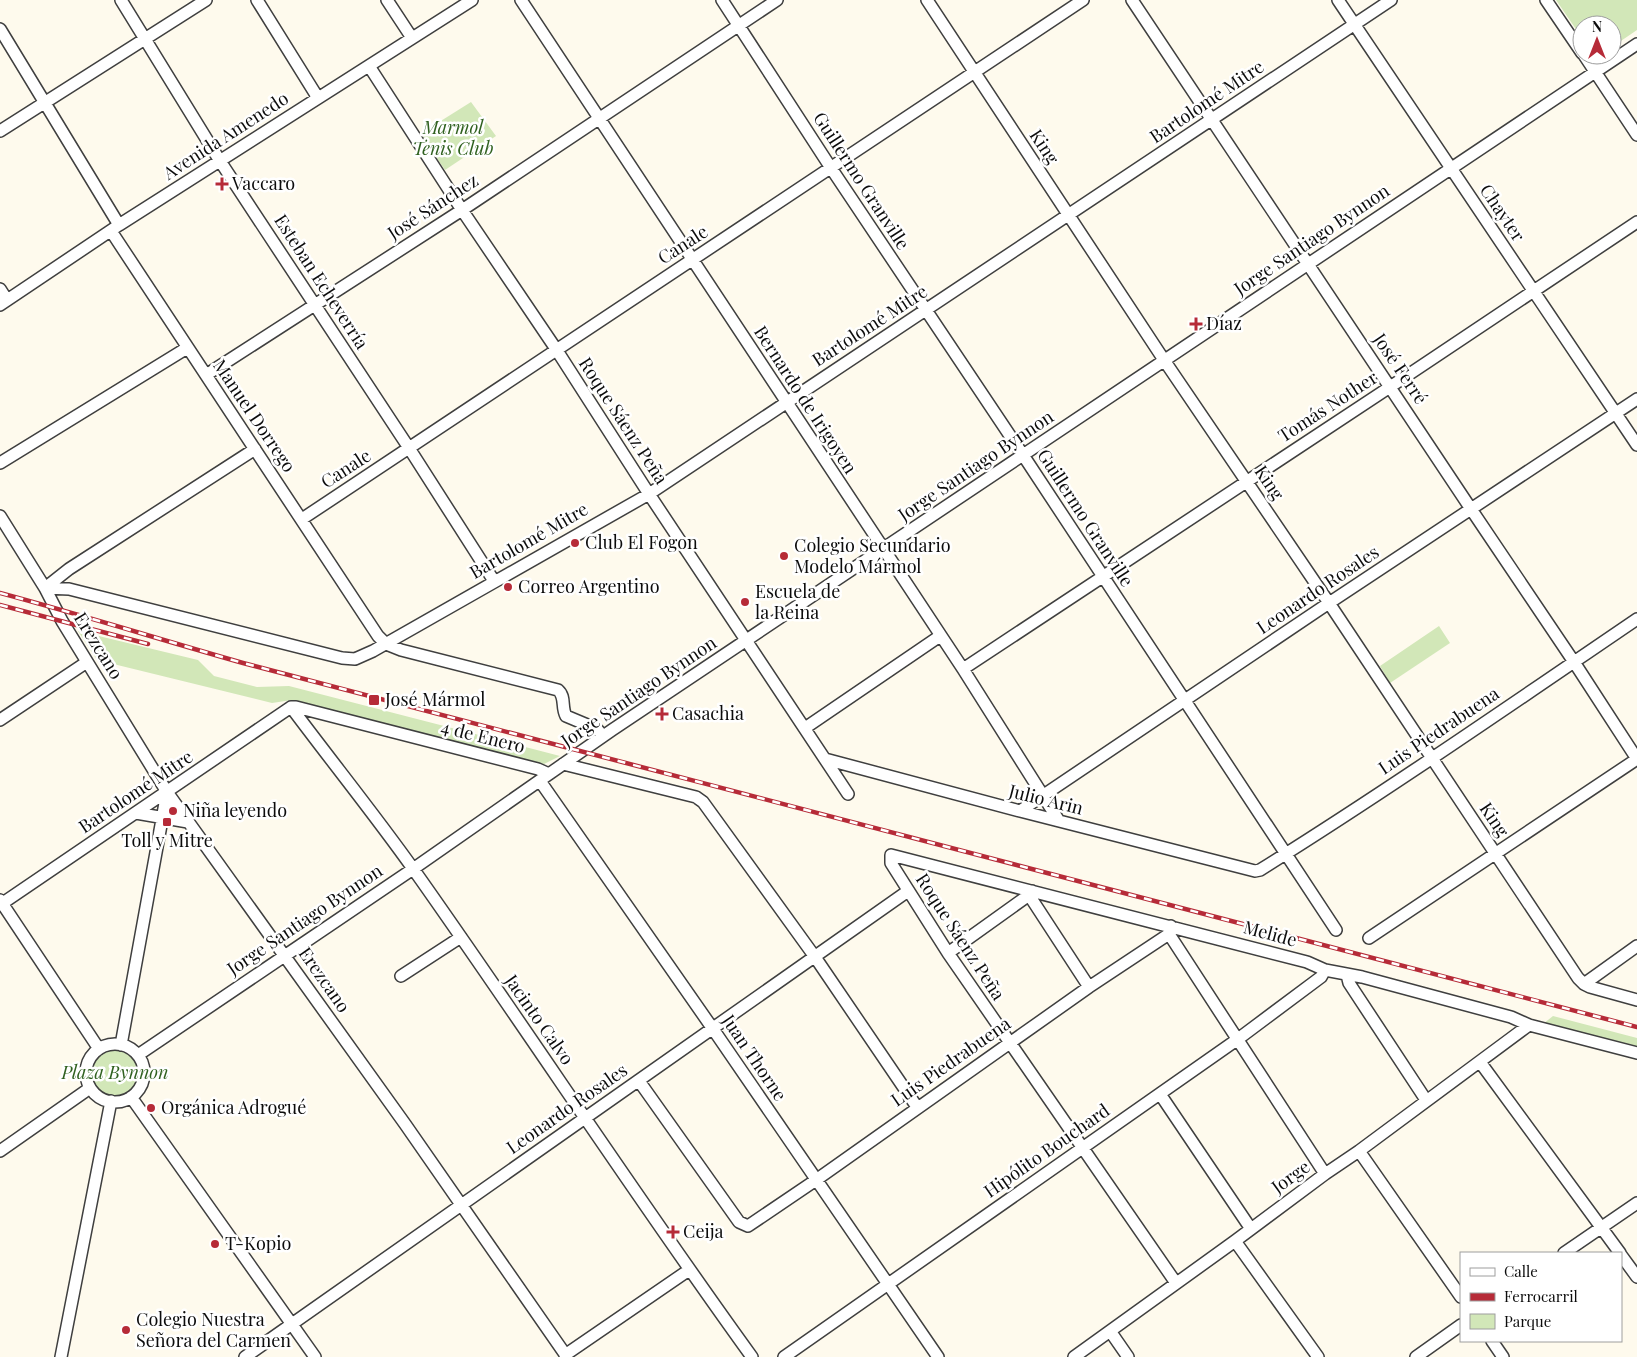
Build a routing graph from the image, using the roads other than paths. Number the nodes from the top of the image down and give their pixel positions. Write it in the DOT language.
graph roads {
  1 [pos="121,0"];
  2 [pos="206,0"];
  3 [pos="257,0"];
  4 [pos="387,0"];
  5 [pos="472,0"];
  6 [pos="521,0"];
  7 [pos="722,0"];
  8 [pos="777,0"];
  9 [pos="927,0"];
  10 [pos="1083,0"];
  11 [pos="1132,0"];
  12 [pos="1338,0"];
  13 [pos="1391,0"];
  14 [pos="1546,0"];
  15 [pos="1354,24"];
  16 [pos="740,26"];
  17 [pos="0,29"];
  18 [pos="145,38"];
  19 [pos="412,38"];
  20 [pos="1572,38"];
  21 [pos="1637,44"];
  22 [pos="1590,65"];
  23 [pos="369,66"];
  24 [pos="1595,72"];
  25 [pos="975,73"];
  26 [pos="318,98"];
  27 [pos="44,102"];
  28 [pos="599,119"];
  29 [pos="1212,120"];
  30 [pos="0,131"];
  31 [pos="1637,134"];
  32 [pos="220,161"];
  33 [pos="832,168"];
  34 [pos="1451,168"];
  35 [pos="462,210"];
  36 [pos="1068,216"];
  37 [pos="1637,222"];
  38 [pos="115,228"];
  39 [pos="692,260"];
  40 [pos="1308,264"];
  41 [pos="0,289"];
  42 [pos="1534,291"];
  43 [pos="3,302"];
  44 [pos="316,305"];
  45 [pos="926,310"];
  46 [pos="187,348"];
  47 [pos="556,349"];
  48 [pos="1164,360"];
  49 [pos="206,375"];
  50 [pos="1390,387"];
  51 [pos="1637,399"];
  52 [pos="786,402"];
  53 [pos="1616,413"];
  54 [pos="1637,445"];
  55 [pos="410,448"];
  56 [pos="256,449"];
  57 [pos="1023,455"];
  58 [pos="0,463"];
  59 [pos="1247,481"];
  60 [pos="648,494"];
  61 [pos="1471,509"];
  62 [pos="0,516"];
  63 [pos="302,519"];
  64 [pos="882,550"];
  65 [pos="1103,576"];
  66 [pos="494,581"];
  67 [pos="45,588"];
  68 [pos="1329,604"];
  69 [pos="1637,620"];
  70 [pos="940,636"];
  71 [pos="747,640"];
  72 [pos="386,644"];
  73 [pos="86,662"];
  74 [pos="1574,662"];
  75 [pos="963,670"];
  76 [pos="1186,701"];
  77 [pos="291,707"];
  78 [pos="0,720"];
  79 [pos="805,728"];
  80 [pos="603,736"];
  81 [pos="1432,758"];
  82 [pos="825,759"];
  83 [pos="1637,759"];
  84 [pos="563,764"];
  85 [pos="545,777"];
  86 [pos="167,792"];
  87 [pos="848,794"];
  88 [pos="1043,795"];
  89 [pos="1020,812"];
  90 [pos="136,813"];
  91 [pos="162,818"];
  92 [pos="1059,821"];
  93 [pos="188,822"];
  94 [pos="1285,854"];
  95 [pos="1496,854"];
  96 [pos="891,855"];
  97 [pos="413,869"];
  98 [pos="1260,870"];
  99 [pos="908,891"];
  100 [pos="1031,893"];
  101 [pos="1,903"];
  102 [pos="1170,930"];
  103 [pos="1336,930"];
  104 [pos="461,938"];
  105 [pos="1369,938"];
  106 [pos="1637,946"];
  107 [pos="948,953"];
  108 [pos="285,955"];
  109 [pos="815,957"];
  110 [pos="1325,970"];
  111 [pos="1347,975"];
  112 [pos="401,976"];
  113 [pos="1584,984"];
  114 [pos="1089,986"];
  115 [pos="1637,1000"];
  116 [pos="1529,1025"];
  117 [pos="713,1029"];
  118 [pos="1238,1039"];
  119 [pos="1009,1044"];
  120 [pos="121,1045"];
  121 [pos="99,1049"];
  122 [pos="1637,1053"];
  123 [pos="138,1055"];
  124 [pos="1480,1062"];
  125 [pos="639,1081"];
  126 [pos="90,1088"];
  127 [pos="1160,1094"];
  128 [pos="131,1097"];
  129 [pos="1426,1100"];
  130 [pos="111,1101"];
  131 [pos="917,1107"];
  132 [pos="586,1117"];
  133 [pos="1082,1148"];
  134 [pos="0,1150"];
  135 [pos="1359,1151"];
  136 [pos="1325,1174"];
  137 [pos="816,1180"];
  138 [pos="1637,1203"];
  139 [pos="461,1204"];
  140 [pos="1601,1228"];
  141 [pos="1251,1229"];
  142 [pos="1235,1241"];
  143 [pos="1565,1252"];
  144 [pos="1619,1252"];
  145 [pos="1622,1257"];
  146 [pos="689,1270"];
  147 [pos="1637,1277"];
  148 [pos="1176,1283"];
  149 [pos="887,1284"];
  150 [pos="1460,1296"];
  151 [pos="292,1325"];
  152 [pos="1460,1327"];
  153 [pos="1110,1331"];
  154 [pos="1493,1342"];
  155 [pos="566,1356"];
  156 [pos="61,1357"];
  157 [pos="245,1357"];
  158 [pos="315,1357"];
  159 [pos="752,1357"];
  160 [pos="784,1357"];
  161 [pos="938,1357"];
  162 [pos="1074,1357"];
  163 [pos="1128,1357"];
  164 [pos="1318,1357"];
  165 [pos="1416,1357"];
  166 [pos="1503,1357"];
  1 -- 18 [label="street, Esteban Echeverría"];
  2 -- 18 [label="street"];
  3 -- 26 [label="street"];
  4 -- 19 [label="street"];
  5 -- 19 [label="street, Avenida Amenedo"];
  6 -- 28 [label="street, Bernardo de Irigoyen"];
  7 -- 16 [label="street, Guillermo Granville"];
  8 -- 16 [label="street, José Sánchez"];
  9 -- 25 [label="street, King"];
  10 -- 25 [label="street, Canale"];
  11 -- 29 [label="street, José Ferré"];
  12 -- 15 [label="street, Chayter"];
  13 -- 15 [label="street, Bartolomé Mitre"];
  14 -- 20 [label="street"];
  15 -- 29 [label="street, Bartolomé Mitre"];
  15 -- 34 [label="street, Chayter"];
  16 -- 28 [label="street, José Sánchez"];
  16 -- 33 [label="street, Guillermo Granville"];
  17 -- 27 [label="street, Manuel Dorrego"];
  18 -- 27 [label="street"];
  18 -- 32 [label="street, Esteban Echeverría"];
  19 -- 23 [label="street, Avenida Amenedo"];
  21 -- 24 [label="street, Jorge Santiago Bynnon"];
  22 -- 24 [label="street"];
  23 -- 26 [label="street, Avenida Amenedo"];
  23 -- 35 [label="street, Roque Sáenz Peña"];
  24 -- 31 [label="street"];
  24 -- 34 [label="street, Jorge Santiago Bynnon"];
  25 -- 33 [label="street, Canale"];
  25 -- 36 [label="street, King"];
  26 -- 32 [label="street, Avenida Amenedo"];
  27 -- 30 [label="street"];
  27 -- 38 [label="street, Manuel Dorrego"];
  28 -- 35 [label="street, José Sánchez"];
  28 -- 39 [label="street, Bernardo de Irigoyen"];
  29 -- 36 [label="street, Bartolomé Mitre"];
  29 -- 40 [label="street, José Ferré"];
  32 -- 38 [label="street, Avenida Amenedo"];
  32 -- 44 [label="street, Esteban Echeverría"];
  33 -- 39 [label="street, Canale"];
  33 -- 45 [label="street, Guillermo Granville"];
  34 -- 40 [label="street, Jorge Santiago Bynnon"];
  34 -- 42 [label="street, Chayter"];
  35 -- 44 [label="street, José Sánchez"];
  35 -- 47 [label="street, Roque Sáenz Peña"];
  36 -- 45 [label="street, Bartolomé Mitre"];
  36 -- 48 [label="street, King"];
  37 -- 42 [label="street, Tomás Nother"];
  38 -- 43 [label="street, Avenida Amenedo"];
  38 -- 46 [label="street, Manuel Dorrego"];
  39 -- 47 [label="street, Canale"];
  39 -- 52 [label="street, Bernardo de Irigoyen"];
  40 -- 48 [label="street, Jorge Santiago Bynnon"];
  40 -- 50 [label="street, José Ferré"];
  41 -- 43 [label="street"];
  42 -- 50 [label="street, Tomás Nother"];
  42 -- 53 [label="street, Chayter"];
  44 -- 49 [label="street, José Sánchez"];
  44 -- 55 [label="street, Esteban Echeverría"];
  45 -- 52 [label="street, Bartolomé Mitre"];
  45 -- 57 [label="street, Guillermo Granville"];
  46 -- 49 [label="street, Manuel Dorrego"];
  46 -- 58 [label="street"];
  47 -- 55 [label="street, Canale"];
  47 -- 60 [label="street, Roque Sáenz Peña"];
  48 -- 57 [label="street, Jorge Santiago Bynnon"];
  48 -- 59 [label="street, King"];
  49 -- 56 [label="street, Manuel Dorrego"];
  50 -- 59 [label="street, Tomás Nother"];
  50 -- 61 [label="street, José Ferré"];
  51 -- 53 [label="street, Leonardo Rosales"];
  52 -- 60 [label="street, Bartolomé Mitre"];
  52 -- 64 [label="street, Bernardo de Irigoyen"];
  53 -- 54 [label="street, Chayter"];
  53 -- 61 [label="street, Leonardo Rosales"];
  55 -- 63 [label="street, Canale"];
  55 -- 66 [label="street, Esteban Echeverría"];
  56 -- 63 [label="street, Manuel Dorrego"];
  56 -- 67 [label="street"];
  57 -- 64 [label="street, Jorge Santiago Bynnon"];
  57 -- 65 [label="street, Guillermo Granville"];
  59 -- 65 [label="street, Tomás Nother"];
  59 -- 68 [label="street, King"];
  60 -- 66 [label="street, Bartolomé Mitre"];
  60 -- 71 [label="street, Roque Sáenz Peña"];
  61 -- 68 [label="street, Leonardo Rosales"];
  61 -- 74 [label="street, José Ferré"];
  62 -- 67 [label="street, Erezcano"];
  63 -- 72 [label="street, Manuel Dorrego"];
  64 -- 70 [label="street, Bernardo de Irigoyen"];
  64 -- 71 [label="street, Jorge Santiago Bynnon"];
  65 -- 75 [label="street, Tomás Nother"];
  65 -- 76 [label="street, Guillermo Granville"];
  66 -- 72 [label="street, Bartolomé Mitre"];
  67 -- 72 [label="street, Bartolomé Mitre"];
  67 -- 73 [label="street, Erezcano"];
  68 -- 76 [label="street, Leonardo Rosales"];
  68 -- 81 [label="street, King"];
  69 -- 74 [label="street, Luis Piedrabuena"];
  70 -- 75 [label="street, Bernardo de Irigoyen"];
  70 -- 79 [label="street"];
  71 -- 79 [label="street, Roque Sáenz Peña"];
  71 -- 80 [label="street, Jorge Santiago Bynnon"];
  72 -- 80 [label="street"];
  73 -- 78 [label="street"];
  73 -- 86 [label="street, Erezcano"];
  74 -- 81 [label="street, Luis Piedrabuena"];
  74 -- 83 [label="street, José Ferré"];
  75 -- 88 [label="street, Bernardo de Irigoyen"];
  76 -- 88 [label="street, Leonardo Rosales"];
  76 -- 94 [label="street, Guillermo Granville"];
  77 -- 85 [label="street, 4 de Enero"];
  77 -- 86 [label="street, Bartolomé Mitre"];
  77 -- 97 [label="street, Jacinto Calvo"];
  79 -- 82 [label="street, Roque Sáenz Peña"];
  80 -- 84 [label="street, Jorge Santiago Bynnon"];
  81 -- 94 [label="street, Luis Piedrabuena"];
  81 -- 95 [label="street, King"];
  82 -- 87 [label="street, Roque Sáenz Peña"];
  82 -- 89 [label="street, Julio Arin"];
  83 -- 95 [label="street"];
  84 -- 85 [label="street, Jorge Santiago Bynnon"];
  84 -- 109 [label="street"];
  85 -- 97 [label="street, Jorge Santiago Bynnon"];
  85 -- 117 [label="street, Juan Thorne"];
  86 -- 90 [label="street, Bartolomé Mitre"];
  86 -- 91 [label="street"];
  86 -- 93 [label="street, Erezcano"];
  88 -- 89 [label="street, Leonardo Rosales"];
  88 -- 92 [label="street, Bernardo de Irigoyen"];
  89 -- 92 [label="street, Julio Arin"];
  90 -- 91 [label="street"];
  90 -- 101 [label="street, Bartolomé Mitre"];
  91 -- 93 [label="street"];
  91 -- 120 [label="street"];
  92 -- 98 [label="street, Julio Arin"];
  93 -- 108 [label="street, Erezcano"];
  94 -- 98 [label="street, Luis Piedrabuena"];
  94 -- 103 [label="street, Guillermo Granville"];
  95 -- 105 [label="street"];
  95 -- 113 [label="street, King"];
  96 -- 99 [label="street, Roque Sáenz Peña"];
  96 -- 100 [label="street, Melide"];
  97 -- 104 [label="street, Jacinto Calvo"];
  97 -- 108 [label="street, Jorge Santiago Bynnon"];
  99 -- 107 [label="street, Roque Sáenz Peña"];
  99 -- 109 [label="street, Leonardo Rosales"];
  100 -- 102 [label="street, Melide"];
  100 -- 107 [label="street"];
  100 -- 114 [label="street"];
  101 -- 121 [label="street"];
  102 -- 110 [label="street, Melide"];
  102 -- 114 [label="street, Luis Piedrabuena"];
  102 -- 118 [label="street"];
  104 -- 112 [label="street"];
  104 -- 132 [label="street, Jacinto Calvo"];
  106 -- 113 [label="street"];
  107 -- 119 [label="street, Roque Sáenz Peña"];
  108 -- 123 [label="street, Jorge Santiago Bynnon"];
  108 -- 139 [label="street, Erezcano"];
  109 -- 117 [label="street, Leonardo Rosales"];
  109 -- 131 [label="street"];
  110 -- 111 [label="street, Melide"];
  110 -- 118 [label="street, Hipólito Bouchard"];
  111 -- 116 [label="street, Melide"];
  111 -- 129 [label="street"];
  113 -- 115 [label="street"];
  114 -- 119 [label="street, Luis Piedrabuena"];
  116 -- 122 [label="street, Melide"];
  116 -- 124 [label="street, Jorge"];
  117 -- 125 [label="street, Leonardo Rosales"];
  117 -- 137 [label="street, Juan Thorne"];
  118 -- 127 [label="street, Hipólito Bouchard"];
  118 -- 136 [label="street"];
  119 -- 131 [label="street, Luis Piedrabuena"];
  119 -- 133 [label="street, Roque Sáenz Peña"];
  120 -- 121 [label="street"];
  120 -- 123 [label="street"];
  121 -- 126 [label="street"];
  123 -- 128 [label="street"];
  124 -- 129 [label="street, Jorge"];
  124 -- 140 [label="street"];
  125 -- 132 [label="street, Leonardo Rosales"];
  125 -- 137 [label="street, Luis Piedrabuena"];
  126 -- 130 [label="street"];
  126 -- 134 [label="street"];
  127 -- 133 [label="street, Hipólito Bouchard"];
  127 -- 141 [label="street"];
  128 -- 130 [label="street"];
  128 -- 151 [label="street"];
  129 -- 135 [label="street, Jorge"];
  130 -- 156 [label="street"];
  131 -- 137 [label="street, Luis Piedrabuena"];
  132 -- 139 [label="street, Leonardo Rosales"];
  132 -- 146 [label="street, Jacinto Calvo"];
  133 -- 148 [label="street, Roque Sáenz Peña"];
  133 -- 149 [label="street, Hipólito Bouchard"];
  135 -- 136 [label="street, Jorge"];
  135 -- 150 [label="street"];
  136 -- 141 [label="street, Jorge"];
  137 -- 149 [label="street, Juan Thorne"];
  138 -- 140 [label="street"];
  139 -- 151 [label="street, Leonardo Rosales"];
  139 -- 155 [label="street, Erezcano"];
  140 -- 143 [label="street"];
  140 -- 144 [label="street"];
  141 -- 142 [label="street, Jorge"];
  142 -- 148 [label="street, Jorge"];
  142 -- 164 [label="street"];
  145 -- 147 [label="street"];
  146 -- 155 [label="street"];
  146 -- 159 [label="street, Jacinto Calvo"];
  148 -- 153 [label="street, Jorge"];
  149 -- 160 [label="street, Hipólito Bouchard"];
  149 -- 161 [label="street, Juan Thorne"];
  151 -- 157 [label="street, Leonardo Rosales"];
  151 -- 158 [label="street"];
  152 -- 165 [label="street"];
  153 -- 162 [label="street, Jorge"];
  153 -- 163 [label="street"];
  154 -- 166 [label="street"];
}
